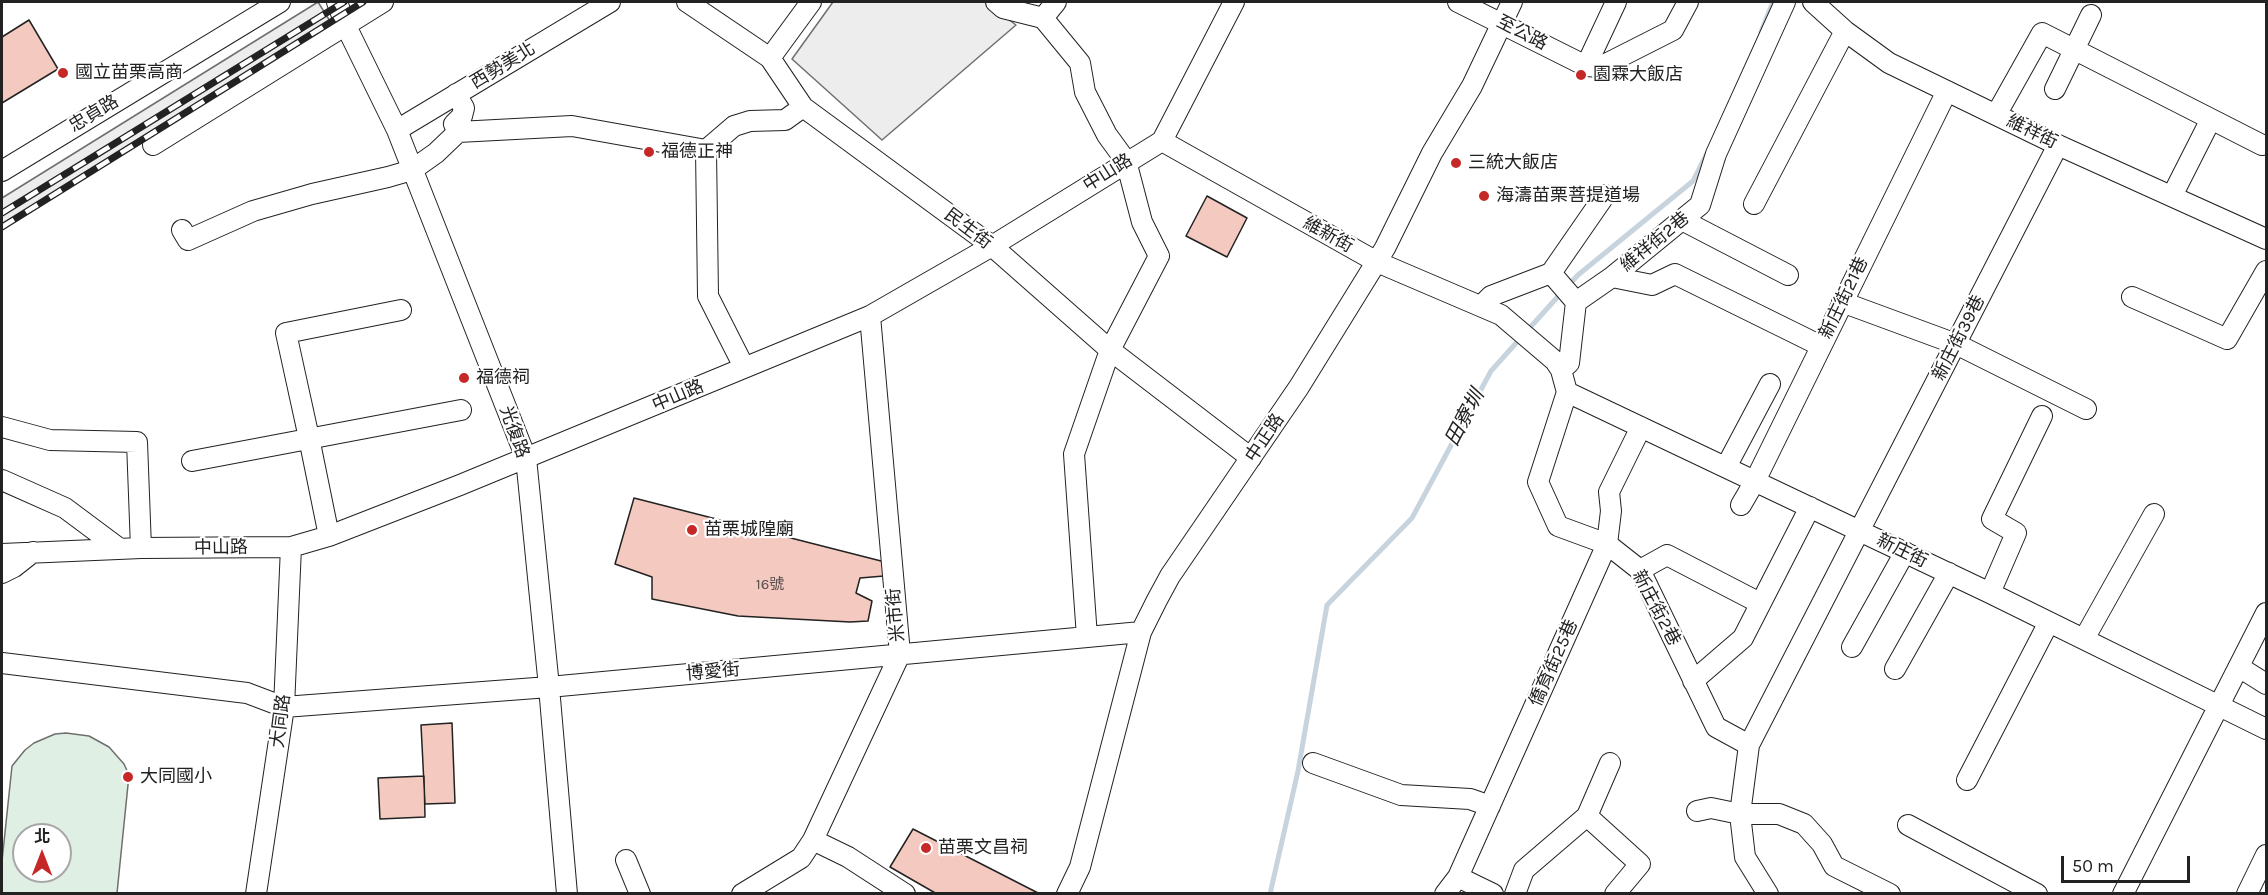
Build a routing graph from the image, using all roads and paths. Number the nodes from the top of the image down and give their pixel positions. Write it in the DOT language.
graph roads {
  1 [pos="280,2"];
  2 [pos="337,2"];
  3 [pos="383,2"];
  4 [pos="610,2"];
  5 [pos="687,2"];
  6 [pos="811,2"];
  7 [pos="996,2"];
  8 [pos="1056,2"];
  9 [pos="1233,2"];
  10 [pos="1458,2"];
  11 [pos="1512,2"];
  12 [pos="1616,2"];
  13 [pos="1688,2"];
  14 [pos="1785,2"];
  15 [pos="1813,2"];
  16 [pos="2091,15"];
  17 [pos="1043,18"];
  18 [pos="1501,22"];
  19 [pos="345,24"];
  20 [pos="1845,32"];
  21 [pos="2075,50"];
  22 [pos="770,58"];
  23 [pos="1586,66"];
  24 [pos="2055,89"];
  25 [pos="1947,91"];
  26 [pos="456,94"];
  27 [pos="803,107"];
  28 [pos="1996,115"];
  29 [pos="2211,119"];
  30 [pos="397,130"];
  31 [pos="458,132"];
  32 [pos="1162,141"];
  33 [pos="153,145"];
  34 [pos="2058,145"];
  35 [pos="2262,145"];
  36 [pos="706,150"];
  37 [pos="1126,161"];
  38 [pos="412,170"];
  39 [pos="2,171"];
  40 [pos="1605,195"];
  41 [pos="2172,196"];
  42 [pos="1754,204"];
  43 [pos="1682,220"];
  44 [pos="182,230"];
  45 [pos="2266,239"];
  46 [pos="992,246"];
  47 [pos="1377,262"];
  48 [pos="2266,271"];
  49 [pos="1551,273"];
  50 [pos="1788,275"];
  51 [pos="1612,277"];
  52 [pos="2132,297"];
  53 [pos="1576,302"];
  54 [pos="1842,302"];
  55 [pos="1480,306"];
  56 [pos="402,310"];
  57 [pos="870,316"];
  58 [pos="1956,344"];
  59 [pos="1821,346"];
  60 [pos="1110,350"];
  61 [pos="1558,365"];
  62 [pos="744,368"];
  63 [pos="1770,384"];
  64 [pos="1567,392"];
  65 [pos="2086,409"];
  66 [pos="461,410"];
  67 [pos="2042,416"];
  68 [pos="1641,427"];
  69 [pos="2,428"];
  70 [pos="309,438"];
  71 [pos="526,458"];
  72 [pos="1251,458"];
  73 [pos="192,461"];
  74 [pos="1726,467"];
  75 [pos="2,480"];
  76 [pos="1755,481"];
  77 [pos="1741,504"];
  78 [pos="1810,507"];
  79 [pos="2154,514"];
  80 [pos="1860,531"];
  81 [pos="328,536"];
  82 [pos="1607,544"];
  83 [pos="291,547"];
  84 [pos="141,548"];
  85 [pos="120,549"];
  86 [pos="33,552"];
  87 [pos="1905,552"];
  88 [pos="2,554"];
  89 [pos="1640,570"];
  90 [pos="2,573"];
  91 [pos="1949,573"];
  92 [pos="1990,593"];
  93 [pos="1752,598"];
  94 [pos="2266,613"];
  95 [pos="2049,622"];
  96 [pos="1141,632"];
  97 [pos="1087,637"];
  98 [pos="2084,639"];
  99 [pos="1852,647"];
  100 [pos="900,654"];
  101 [pos="2,663"];
  102 [pos="2239,667"];
  103 [pos="1895,669"];
  104 [pos="1693,681"];
  105 [pos="2266,684"];
  106 [pos="549,687"];
  107 [pos="2219,706"];
  108 [pos="284,707"];
  109 [pos="2266,729"];
  110 [pos="1749,745"];
  111 [pos="1313,763"];
  112 [pos="1610,763"];
  113 [pos="1967,780"];
  114 [pos="1490,806"];
  115 [pos="1697,811"];
  116 [pos="1740,814"];
  117 [pos="1587,816"];
  118 [pos="1908,825"];
  119 [pos="813,840"];
  120 [pos="2266,855"];
  121 [pos="626,860"];
  122 [pos="1458,877"];
  123 [pos="256,894"];
  124 [pos="567,894"];
  125 [pos="640,894"];
  126 [pos="742,894"];
  127 [pos="905,894"];
  128 [pos="1066,894"];
  129 [pos="1445,894"];
  130 [pos="1493,894"];
  131 [pos="1515,894"];
  132 [pos="1615,894"];
  133 [pos="1768,894"];
  134 [pos="1890,894"];
  135 [pos="2037,894"];
  136 [pos="2123,894"];
  137 [pos="2247,894"];
  1 -- 39 [label="street, 忠貞路"];
  2 -- 19 [label="street, 光復路"];
  3 -- 19 [label="street"];
  4 -- 26 [label="street, 西勢美北"];
  5 -- 22 [label="street, 民生街"];
  6 -- 22 [label="street"];
  7 -- 17 [label="street"];
  8 -- 17 [label="street"];
  9 -- 32 [label="street"];
  10 -- 18 [label="street, 至公路"];
  11 -- 18 [label="street, 中正路"];
  12 -- 23 [label="street"];
  13 -- 23 [label="street"];
  14 -- 43 [label="street, 維祥街2巷"];
  15 -- 20 [label="street, 維祥街"];
  16 -- 21 [label="street"];
  17 -- 37 [label="street"];
  18 -- 23 [label="street, 至公路"];
  18 -- 47 [label="street, 中正路"];
  19 -- 30 [label="street, 光復路"];
  19 -- 33 [label="street"];
  20 -- 25 [label="street, 維祥街"];
  20 -- 42 [label="street"];
  21 -- 24 [label="street"];
  21 -- 28 [label="street"];
  21 -- 29 [label="street"];
  22 -- 27 [label="street, 民生街"];
  25 -- 28 [label="street, 維祥街"];
  25 -- 54 [label="street, 新庄街21巷"];
  26 -- 30 [label="street, 西勢美北"];
  26 -- 31 [label="street"];
  27 -- 36 [label="street"];
  27 -- 46 [label="street, 民生街"];
  28 -- 34 [label="street, 維祥街"];
  29 -- 35 [label="street"];
  29 -- 41 [label="street"];
  30 -- 38 [label="street, 光復路"];
  31 -- 36 [label="street"];
  31 -- 38 [label="street"];
  32 -- 37 [label="street, 中山路"];
  32 -- 47 [label="street, 維新街"];
  34 -- 41 [label="street, 維祥街"];
  34 -- 58 [label="street, 新庄街39巷"];
  36 -- 62 [label="street"];
  37 -- 46 [label="street, 中山路"];
  37 -- 60 [label="street"];
  38 -- 44 [label="street"];
  38 -- 71 [label="street, 光復路"];
  40 -- 49 [label="street"];
  41 -- 45 [label="street, 維祥街"];
  43 -- 50 [label="street"];
  43 -- 51 [label="street, 維祥街2巷"];
  46 -- 57 [label="street, 中山路"];
  46 -- 60 [label="street, 民生街"];
  47 -- 55 [label="street, 維新街"];
  47 -- 72 [label="street, 中正路"];
  48 -- 52 [label="street"];
  49 -- 53 [label="street"];
  49 -- 55 [label="street"];
  51 -- 53 [label="street, 維祥街2巷"];
  51 -- 59 [label="street"];
  53 -- 61 [label="street"];
  54 -- 58 [label="street"];
  54 -- 59 [label="street, 新庄街21巷"];
  55 -- 61 [label="street, 維新街"];
  56 -- 70 [label="street"];
  57 -- 62 [label="street, 中山路"];
  57 -- 100 [label="street, 米市街"];
  58 -- 65 [label="street"];
  58 -- 80 [label="street, 新庄街39巷"];
  59 -- 76 [label="street, 新庄街21巷"];
  60 -- 72 [label="street, 民生街"];
  60 -- 97 [label="street"];
  61 -- 64 [label="street"];
  62 -- 71 [label="street, 中山路"];
  63 -- 74 [label="street"];
  64 -- 68 [label="street, 新庄街"];
  64 -- 82 [label="street, 新庄街2巷"];
  66 -- 70 [label="street"];
  67 -- 92 [label="street"];
  68 -- 74 [label="street, 新庄街"];
  68 -- 82 [label="street, 僑育街25巷"];
  69 -- 84 [label="street"];
  70 -- 73 [label="street"];
  70 -- 81 [label="street"];
  71 -- 81 [label="street, 中山路"];
  71 -- 106 [label="street, 光復路"];
  72 -- 96 [label="street, 中正路"];
  74 -- 76 [label="street, 新庄街"];
  75 -- 85 [label="street"];
  76 -- 77 [label="street, 新庄街21巷"];
  76 -- 78 [label="street, 新庄街"];
  78 -- 80 [label="street, 新庄街"];
  78 -- 104 [label="street"];
  79 -- 98 [label="street"];
  80 -- 87 [label="street, 新庄街"];
  80 -- 110 [label="street, 新庄街39巷"];
  81 -- 83 [label="street, 中山路"];
  82 -- 89 [label="street, 新庄街2巷"];
  82 -- 114 [label="street, 僑育街25巷"];
  83 -- 84 [label="street, 中山路"];
  83 -- 108 [label="street, 大同路"];
  84 -- 85 [label="street, 中山路"];
  85 -- 86 [label="street, 中山路"];
  86 -- 88 [label="street, 中山路"];
  86 -- 90 [label="street"];
  87 -- 91 [label="street, 新庄街"];
  87 -- 99 [label="street"];
  89 -- 93 [label="street"];
  89 -- 104 [label="street, 新庄街2巷"];
  91 -- 92 [label="street, 新庄街"];
  91 -- 103 [label="street"];
  92 -- 95 [label="street, 新庄街"];
  94 -- 102 [label="street"];
  95 -- 98 [label="street, 新庄街"];
  95 -- 113 [label="street"];
  96 -- 97 [label="street, 博愛街"];
  96 -- 128 [label="street, 中正路"];
  97 -- 100 [label="street, 博愛街"];
  98 -- 107 [label="street, 新庄街"];
  100 -- 106 [label="street, 博愛街"];
  100 -- 119 [label="street, 米市街"];
  101 -- 108 [label="street"];
  102 -- 105 [label="street"];
  102 -- 107 [label="street"];
  104 -- 110 [label="street, 新庄街2巷"];
  106 -- 108 [label="street, 博愛街"];
  106 -- 124 [label="street, 光復路"];
  107 -- 109 [label="street, 新庄街"];
  107 -- 136 [label="street"];
  108 -- 123 [label="street, 大同路"];
  110 -- 116 [label="street, 新庄街39巷"];
  111 -- 114 [label="street"];
  112 -- 117 [label="street"];
  114 -- 122 [label="street, 僑育街25巷"];
  115 -- 116 [label="street"];
  116 -- 133 [label="street, 新庄街39巷"];
  116 -- 134 [label="street"];
  117 -- 131 [label="street"];
  117 -- 132 [label="street"];
  118 -- 135 [label="street"];
  119 -- 126 [label="street, 米市街"];
  119 -- 127 [label="street"];
  120 -- 137 [label="street"];
  121 -- 125 [label="street"];
  122 -- 129 [label="street, 僑育街25巷"];
  122 -- 130 [label="street"];
}
